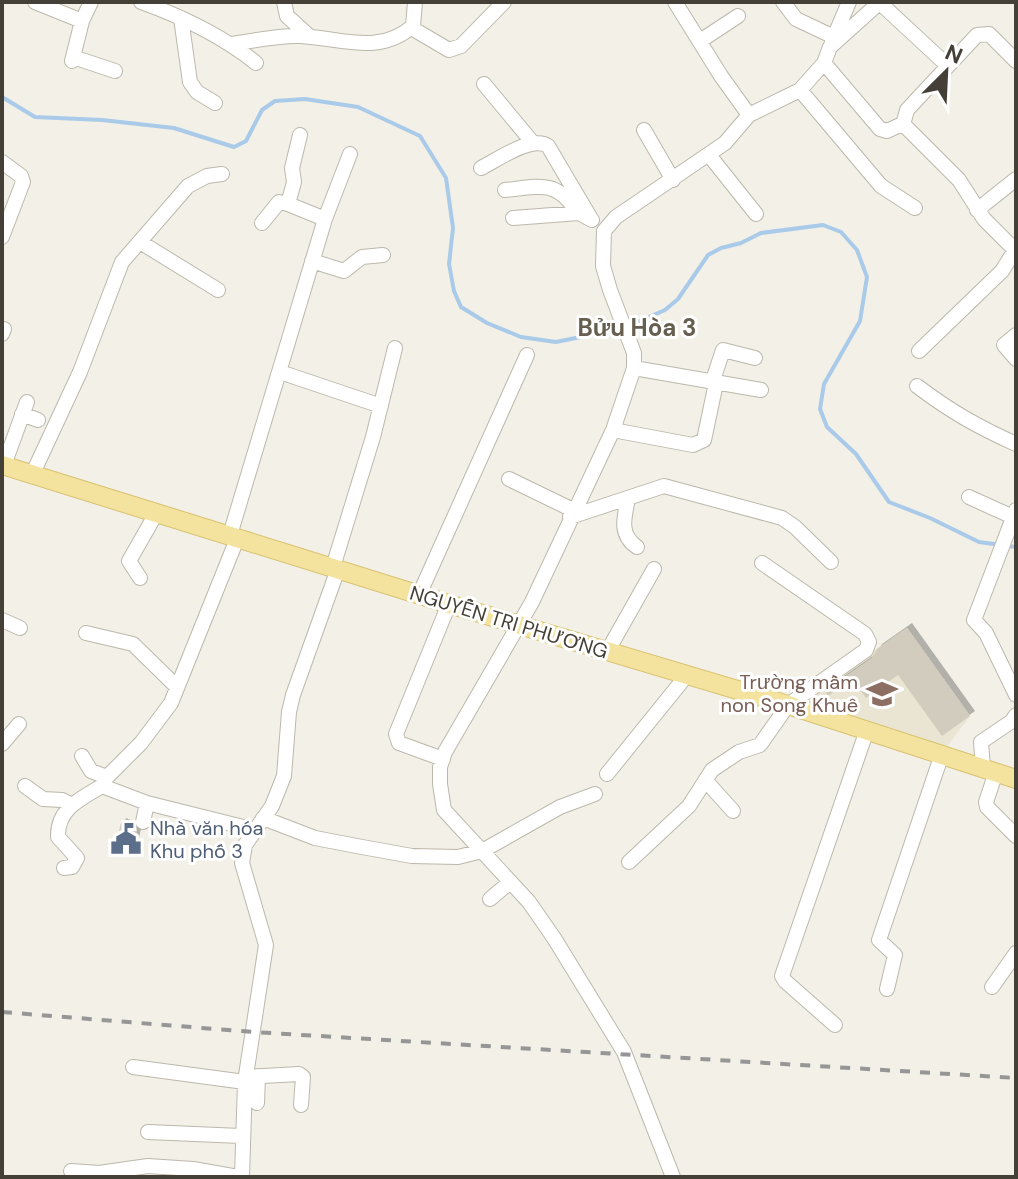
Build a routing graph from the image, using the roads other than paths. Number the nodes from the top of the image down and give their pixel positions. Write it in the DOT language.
graph roads {
  1 [pos="35,2"];
  2 [pos="91,2"];
  3 [pos="141,2"];
  4 [pos="284,2"];
  5 [pos="415,2"];
  6 [pos="504,2"];
  7 [pos="675,2"];
  8 [pos="783,2"];
  9 [pos="849,2"];
  10 [pos="883,3"];
  11 [pos="738,16"];
  12 [pos="181,18"];
  13 [pos="82,21"];
  14 [pos="413,26"];
  15 [pos="311,37"];
  16 [pos="700,41"];
  17 [pos="832,42"];
  18 [pos="232,44"];
  19 [pos="1016,61"];
  20 [pos="256,63"];
  21 [pos="824,63"];
  22 [pos="948,66"];
  23 [pos="115,71"];
  24 [pos="484,84"];
  25 [pos="800,90"];
  26 [pos="215,103"];
  27 [pos="749,115"];
  28 [pos="903,125"];
  29 [pos="644,130"];
  30 [pos="300,135"];
  31 [pos="533,143"];
  32 [pos="350,154"];
  33 [pos="709,155"];
  34 [pos="2,162"];
  35 [pos="481,168"];
  36 [pos="222,174"];
  37 [pos="1016,179"];
  38 [pos="673,180"];
  39 [pos="505,190"];
  40 [pos="288,204"];
  41 [pos="915,208"];
  42 [pos="977,210"];
  43 [pos="756,214"];
  44 [pos="584,215"];
  45 [pos="513,218"];
  46 [pos="325,219"];
  47 [pos="262,223"];
  48 [pos="604,231"];
  49 [pos="2,237"];
  50 [pos="140,242"];
  51 [pos="1016,250"];
  52 [pos="383,255"];
  53 [pos="312,261"];
  54 [pos="218,290"];
  55 [pos="1010,340"];
  56 [pos="395,348"];
  57 [pos="919,351"];
  58 [pos="527,355"];
  59 [pos="755,358"];
  60 [pos="1016,359"];
  61 [pos="634,368"];
  62 [pos="280,372"];
  63 [pos="714,383"];
  64 [pos="917,386"];
  65 [pos="761,390"];
  66 [pos="381,406"];
  67 [pos="38,420"];
  68 [pos="613,430"];
  69 [pos="1016,444"];
  70 [pos="3,465"];
  71 [pos="33,473"];
  72 [pos="509,479"];
  73 [pos="969,497"];
  74 [pos="628,499"];
  75 [pos="157,512"];
  76 [pos="1015,513"];
  77 [pos="571,514"];
  78 [pos="234,537"];
  79 [pos="637,547"];
  80 [pos="831,562"];
  81 [pos="762,563"];
  82 [pos="335,568"];
  83 [pos="654,569"];
  84 [pos="140,578"];
  85 [pos="419,595"];
  86 [pos="449,604"];
  87 [pos="2,620"];
  88 [pos="520,626"];
  89 [pos="20,628"];
  90 [pos="86,633"];
  91 [pos="607,652"];
  92 [pos="687,675"];
  93 [pos="177,687"];
  94 [pos="1016,695"];
  95 [pos="788,705"];
  96 [pos="1016,715"];
  97 [pos="19,724"];
  98 [pos="867,730"];
  99 [pos="2,744"];
  100 [pos="942,754"];
  101 [pos="82,756"];
  102 [pos="443,759"];
  103 [pos="990,770"];
  104 [pos="607,774"];
  105 [pos="1016,779"];
  106 [pos="706,781"];
  107 [pos="104,782"];
  108 [pos="25,786"];
  109 [pos="595,794"];
  110 [pos="147,803"];
  111 [pos="72,805"];
  112 [pos="733,811"];
  113 [pos="143,822"];
  114 [pos="259,824"];
  115 [pos="1016,836"];
  116 [pos="482,851"];
  117 [pos="629,862"];
  118 [pos="64,868"];
  119 [pos="510,882"];
  120 [pos="490,899"];
  121 [pos="1016,953"];
  122 [pos="992,987"];
  123 [pos="887,989"];
  124 [pos="835,1025"];
  125 [pos="133,1067"];
  126 [pos="249,1078"];
  127 [pos="257,1103"];
  128 [pos="301,1105"];
  129 [pos="148,1132"];
  130 [pos="241,1136"];
  131 [pos="71,1171"];
  132 [pos="240,1177"];
  133 [pos="673,1177"];
  1 -- 13 [label="street"];
  2 -- 13 [label="street"];
  3 -- 12 [label="street"];
  4 -- 15 [label="street"];
  5 -- 14 [label="street"];
  6 -- 14 [label="street"];
  7 -- 16 [label="street"];
  8 -- 17 [label="street"];
  9 -- 17 [label="street"];
  10 -- 17 [label="street"];
  10 -- 22 [label="street"];
  11 -- 16 [label="street"];
  12 -- 18 [label="street"];
  12 -- 26 [label="street"];
  13 -- 23 [label="street"];
  14 -- 15 [label="street"];
  15 -- 18 [label="street"];
  16 -- 27 [label="street"];
  17 -- 21 [label="street"];
  18 -- 20 [label="street"];
  19 -- 22 [label="street"];
  21 -- 25 [label="street"];
  21 -- 28 [label="street"];
  22 -- 28 [label="street"];
  24 -- 31 [label="street"];
  25 -- 27 [label="street"];
  25 -- 41 [label="street"];
  27 -- 33 [label="street"];
  28 -- 42 [label="street"];
  29 -- 38 [label="street"];
  30 -- 40 [label="street"];
  31 -- 35 [label="street"];
  31 -- 44 [label="street"];
  32 -- 46 [label="street"];
  33 -- 38 [label="street"];
  33 -- 43 [label="street"];
  34 -- 49 [label="street"];
  36 -- 50 [label="street"];
  37 -- 42 [label="street"];
  38 -- 48 [label="street"];
  39 -- 44 [label="street"];
  40 -- 46 [label="street"];
  40 -- 47 [label="street"];
  42 -- 51 [label="street"];
  44 -- 45 [label="street"];
  44 -- 48 [label="street"];
  46 -- 53 [label="street"];
  48 -- 61 [label="street"];
  50 -- 54 [label="street"];
  50 -- 71 [label="street"];
  51 -- 57 [label="street"];
  52 -- 53 [label="street"];
  53 -- 62 [label="street"];
  55 -- 60 [label="street"];
  56 -- 66 [label="street"];
  58 -- 85 [label="street"];
  59 -- 63 [label="street"];
  61 -- 63 [label="street"];
  61 -- 68 [label="street"];
  62 -- 66 [label="street"];
  62 -- 78 [label="street"];
  63 -- 65 [label="street"];
  63 -- 68 [label="street"];
  64 -- 69 [label="street"];
  66 -- 82 [label="street"];
  67 -- 70 [label="street"];
  68 -- 77 [label="street"];
  70 -- 71 [label="main road, NGUYỄN TRI PHƯƠNG"];
  71 -- 75 [label="main road, NGUYỄN TRI PHƯƠNG"];
  72 -- 77 [label="street"];
  73 -- 76 [label="street"];
  74 -- 77 [label="street"];
  74 -- 79 [label="street"];
  74 -- 80 [label="street"];
  75 -- 78 [label="main road, NGUYỄN TRI PHƯƠNG"];
  75 -- 84 [label="street"];
  76 -- 94 [label="street"];
  77 -- 88 [label="street"];
  78 -- 82 [label="main road, NGUYỄN TRI PHƯƠNG"];
  78 -- 93 [label="street"];
  81 -- 95 [label="street"];
  82 -- 85 [label="main road, NGUYỄN TRI PHƯƠNG"];
  82 -- 114 [label="street"];
  83 -- 91 [label="street"];
  85 -- 86 [label="main road, NGUYỄN TRI PHƯƠNG"];
  86 -- 88 [label="main road, NGUYỄN TRI PHƯƠNG"];
  86 -- 102 [label="street"];
  87 -- 89 [label="street"];
  88 -- 91 [label="main road, NGUYỄN TRI PHƯƠNG"];
  88 -- 102 [label="street"];
  90 -- 93 [label="street"];
  91 -- 92 [label="main road, NGUYỄN TRI PHƯƠNG"];
  92 -- 95 [label="main road, NGUYỄN TRI PHƯƠNG"];
  92 -- 104 [label="street"];
  93 -- 107 [label="street"];
  95 -- 98 [label="main road, NGUYỄN TRI PHƯƠNG"];
  95 -- 106 [label="street"];
  96 -- 103 [label="street"];
  97 -- 99 [label="street"];
  98 -- 100 [label="main road, NGUYỄN TRI PHƯƠNG"];
  98 -- 124 [label="street"];
  100 -- 103 [label="main road, NGUYỄN TRI PHƯƠNG"];
  100 -- 123 [label="street"];
  101 -- 107 [label="street"];
  102 -- 116 [label="street"];
  103 -- 105 [label="main road, NGUYỄN TRI PHƯƠNG"];
  103 -- 115 [label="street"];
  106 -- 112 [label="street"];
  106 -- 117 [label="street"];
  107 -- 110 [label="street"];
  107 -- 111 [label="street"];
  108 -- 111 [label="street"];
  109 -- 116 [label="street"];
  110 -- 113 [label="street"];
  110 -- 114 [label="street"];
  111 -- 118 [label="street"];
  114 -- 116 [label="street"];
  114 -- 126 [label="street"];
  116 -- 119 [label="street"];
  119 -- 120 [label="street"];
  119 -- 133 [label="street"];
  121 -- 122 [label="street"];
  125 -- 126 [label="street"];
  126 -- 127 [label="street"];
  126 -- 128 [label="street"];
  126 -- 130 [label="street"];
  129 -- 130 [label="street"];
  130 -- 132 [label="street"];
  131 -- 132 [label="street"];
}
